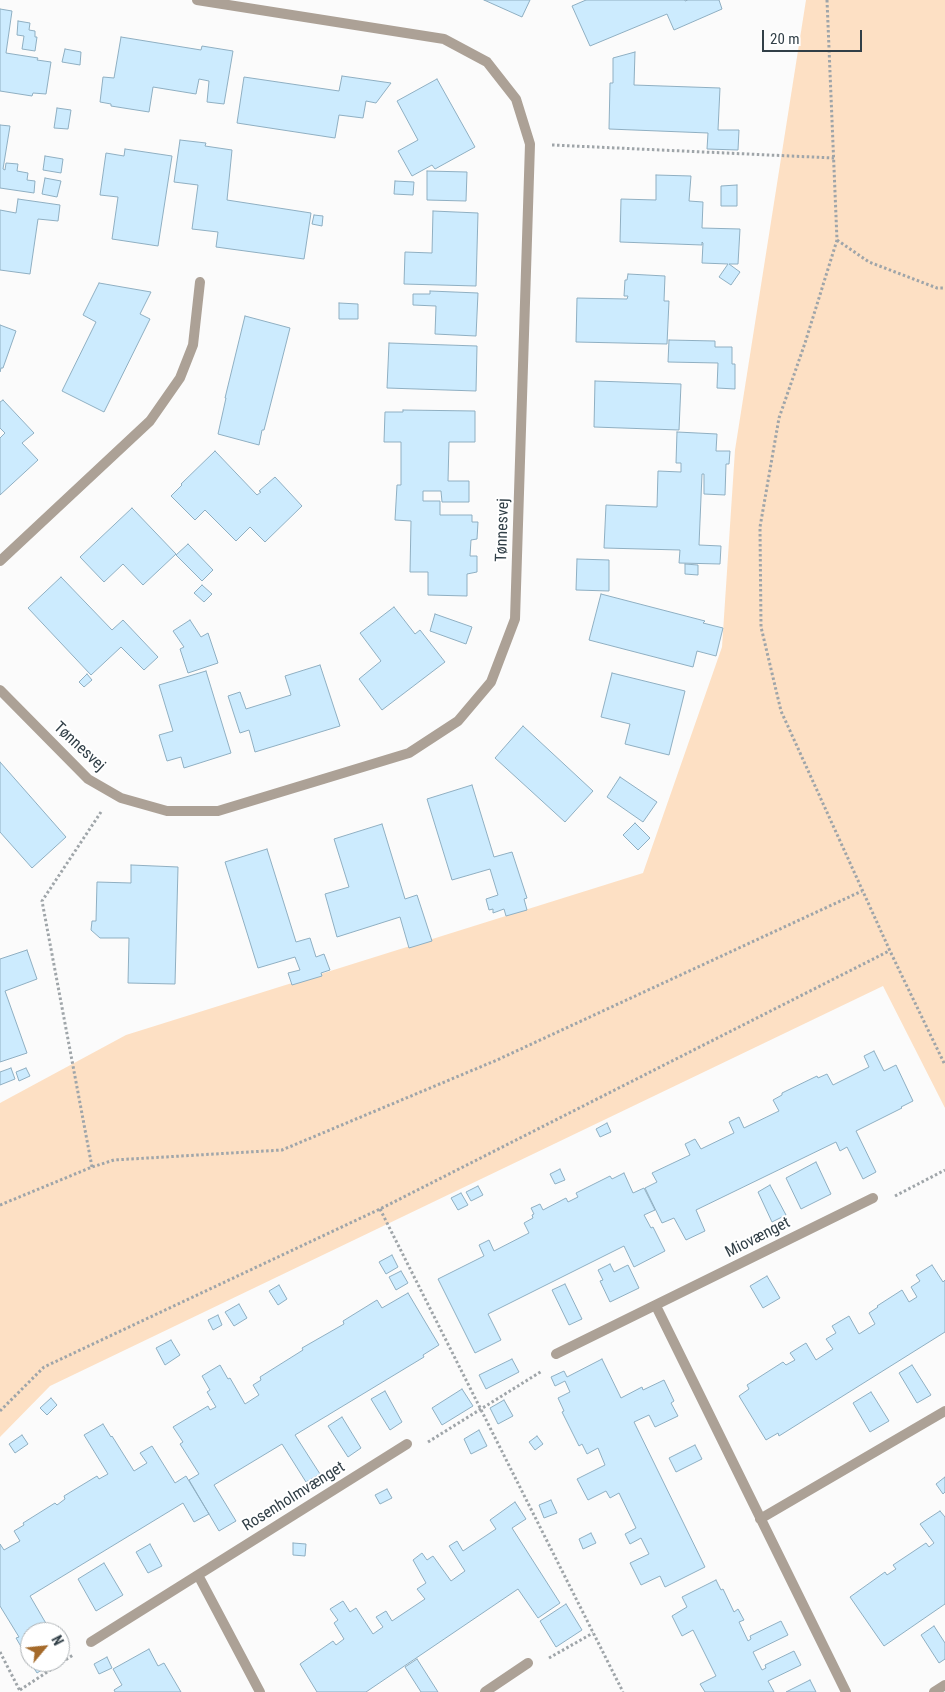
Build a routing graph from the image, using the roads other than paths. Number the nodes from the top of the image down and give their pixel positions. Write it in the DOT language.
graph roads {
  1 [pos="197,0"];
  2 [pos="250,4"];
  3 [pos="200,282"];
  4 [pos="0,561"];
  5 [pos="0,690"];
  6 [pos="873,1198"];
  7 [pos="656,1306"];
  8 [pos="556,1354"];
  9 [pos="945,1411"];
  10 [pos="406,1444"];
  11 [pos="760,1519"];
  12 [pos="198,1575"];
  13 [pos="91,1642"];
  14 [pos="528,1662"];
  15 [pos="945,1685"];
  16 [pos="260,1692"];
  17 [pos="485,1692"];
  18 [pos="846,1692"];
  19 [pos="934,1692"];
  1 -- 2 [label="street, Tønnesvej"];
  2 -- 5 [label="street, Tønnesvej"];
  3 -- 4 [label="street"];
  6 -- 7 [label="street, Miovænget"];
  7 -- 8 [label="street, Miovænget"];
  7 -- 11 [label="street"];
  9 -- 11 [label="street"];
  10 -- 12 [label="street, Rosenholmvænget"];
  11 -- 18 [label="street"];
  12 -- 13 [label="street, Rosenholmvænget"];
  12 -- 16 [label="street"];
  14 -- 17 [label="street"];
  15 -- 19 [label="street"];
}
